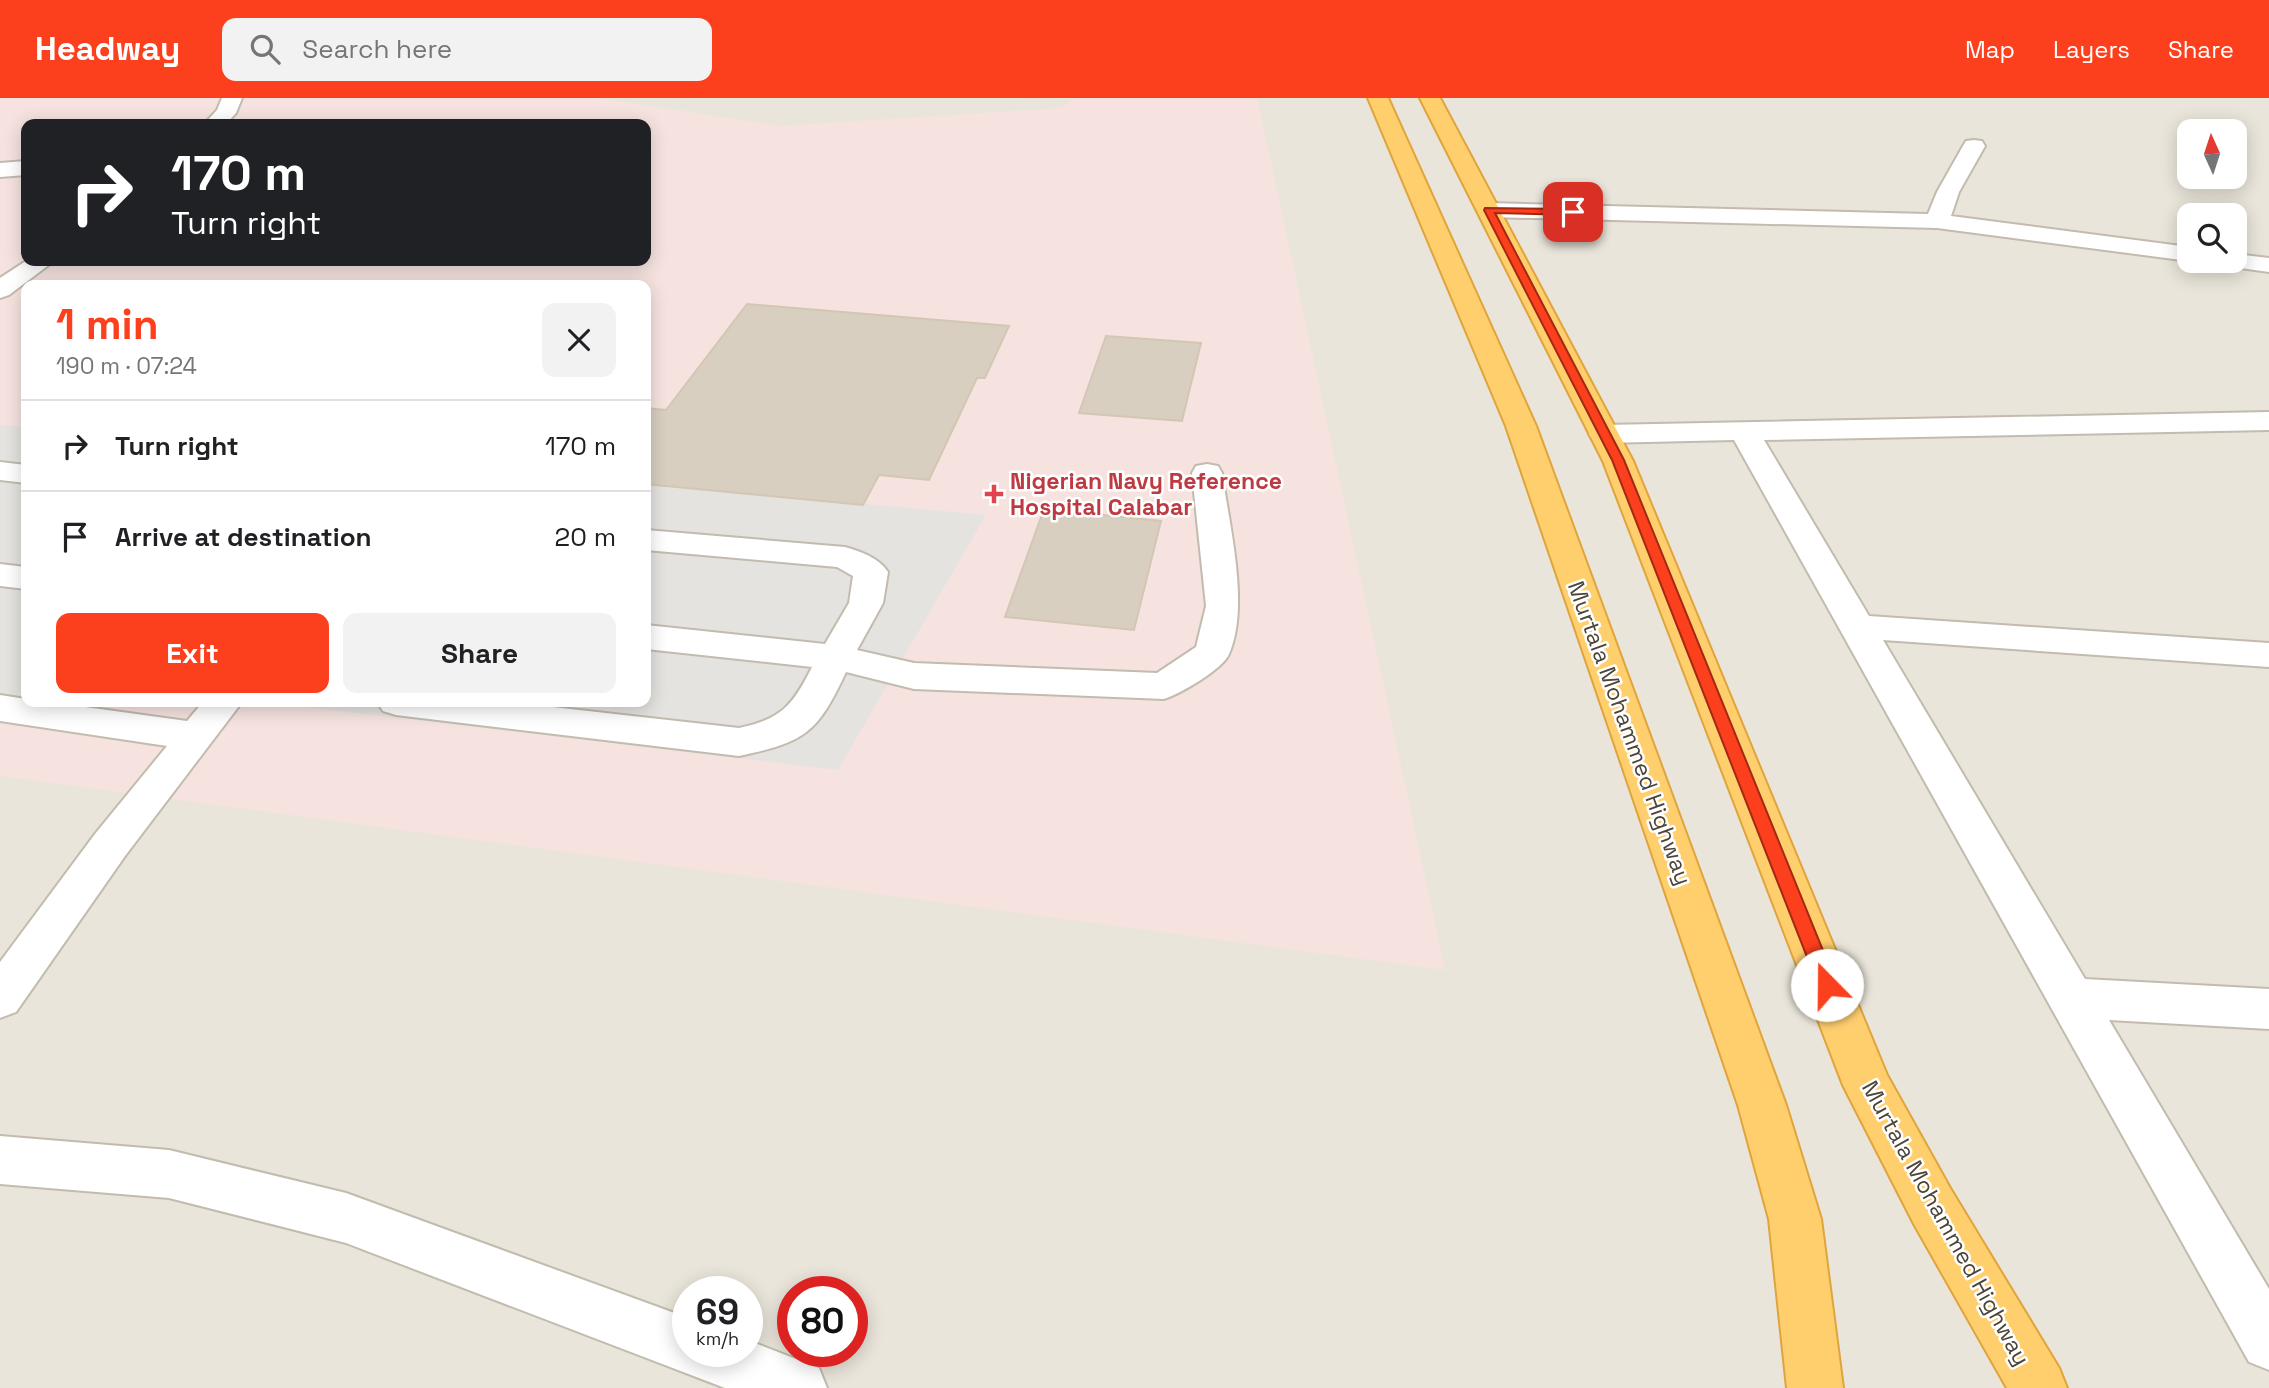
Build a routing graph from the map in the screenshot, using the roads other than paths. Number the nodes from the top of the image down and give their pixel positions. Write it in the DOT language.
graph roads {
  1 [pos="232,98"];
  2 [pos="1378,98"];
  3 [pos="1430,98"];
  4 [pos="219,119"];
  5 [pos="1974,146"];
  6 [pos="21,168"];
  7 [pos="0,170"];
  8 [pos="1489,210"];
  9 [pos="1937,221"];
  10 [pos="2177,252"];
  11 [pos="2247,262"];
  12 [pos="2269,265"];
  13 [pos="35,266"];
  14 [pos="0,290"];
  15 [pos="2269,421"];
  16 [pos="1744,431"];
  17 [pos="1604,434"];
  18 [pos="0,471"];
  19 [pos="21,473"];
  20 [pos="1207,473"];
  21 [pos="651,540"];
  22 [pos="0,575"];
  23 [pos="21,577"];
  24 [pos="1857,626"];
  25 [pos="651,638"];
  26 [pos="2269,655"];
  27 [pos="835,657"];
  28 [pos="219,707"];
  29 [pos="440,707"];
  30 [pos="0,708"];
  31 [pos="194,736"];
  32 [pos="0,998"];
  33 [pos="2071,998"];
  34 [pos="2269,1009"];
  35 [pos="0,1160"];
  36 [pos="672,1340"];
  37 [pos="2269,1342"];
  38 [pos="743,1367"];
  39 [pos="799,1388"];
  40 [pos="1815,1388"];
  41 [pos="2039,1388"];
  1 -- 4 [label="street"];
  2 -- 40 [label="highway, Murtala Mohammed Highway"];
  3 -- 8 [label="highway, Murtala Mohammed Highway"];
  5 -- 9 [label="street"];
  6 -- 7 [label="street"];
  8 -- 9 [label="street"];
  8 -- 17 [label="highway, Murtala Mohammed Highway"];
  9 -- 10 [label="street"];
  11 -- 12 [label="street"];
  13 -- 14 [label="street"];
  15 -- 16 [label="street"];
  16 -- 17 [label="street"];
  16 -- 24 [label="street"];
  17 -- 41 [label="highway, Murtala Mohammed Highway"];
  18 -- 19 [label="street"];
  20 -- 27 [label="street"];
  21 -- 27 [label="street"];
  22 -- 23 [label="street"];
  24 -- 26 [label="street"];
  24 -- 33 [label="street"];
  25 -- 27 [label="street"];
  27 -- 29 [label="street"];
  28 -- 31 [label="street"];
  30 -- 31 [label="street"];
  31 -- 32 [label="street"];
  33 -- 34 [label="street"];
  33 -- 37 [label="street"];
  35 -- 36 [label="street"];
  38 -- 39 [label="street"];
}
